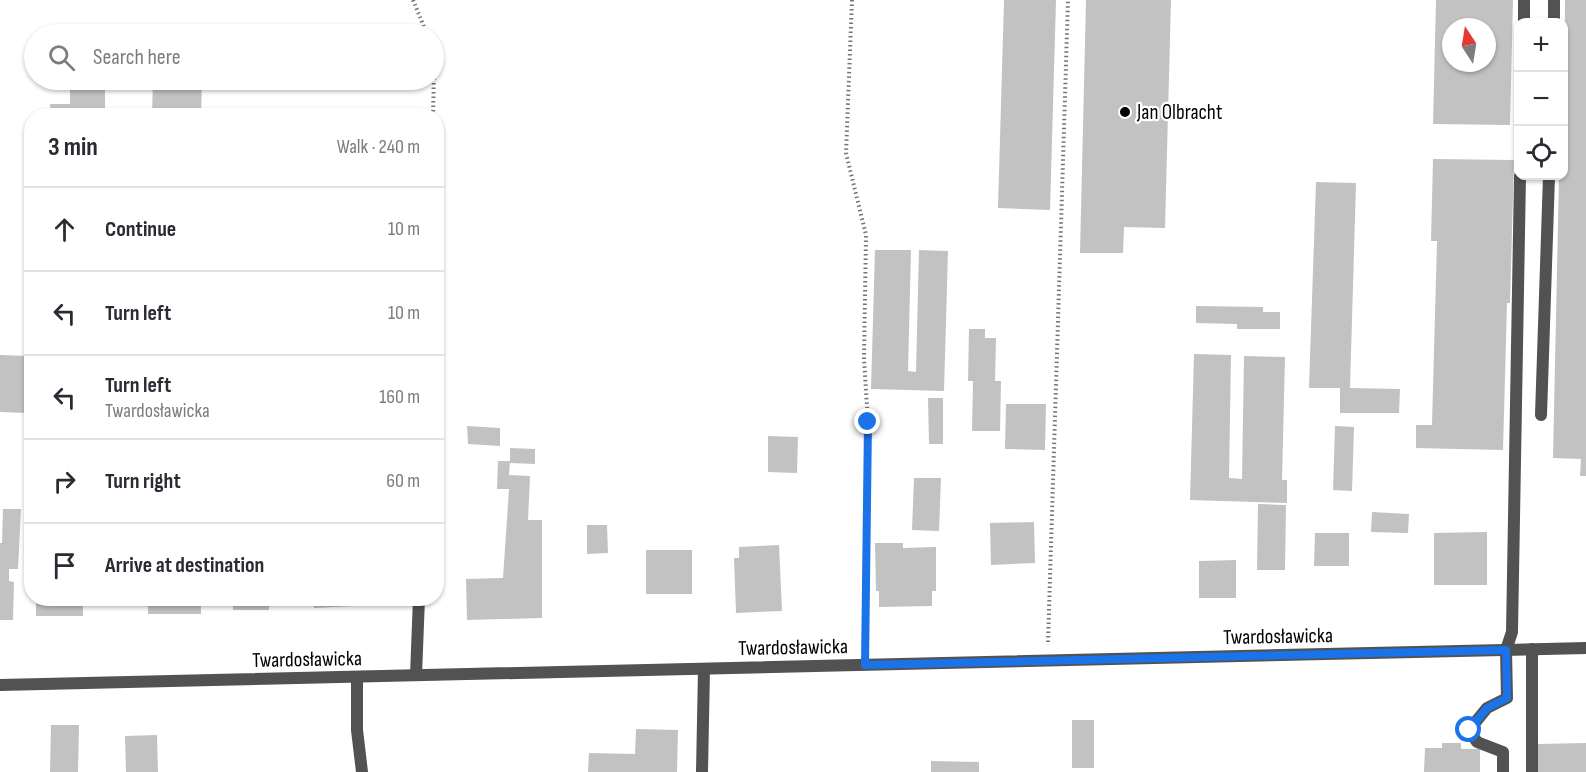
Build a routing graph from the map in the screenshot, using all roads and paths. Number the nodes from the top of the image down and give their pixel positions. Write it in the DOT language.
graph roads {
  1 [pos="413,0"];
  2 [pos="852,0"];
  3 [pos="1068,0"];
  4 [pos="1524,0"];
  5 [pos="1554,0"];
  6 [pos="1524,18"];
  7 [pos="1554,18"];
  8 [pos="423,24"];
  9 [pos="434,90"];
  10 [pos="433,108"];
  11 [pos="1520,180"];
  12 [pos="1549,180"];
  13 [pos="1541,415"];
  14 [pos="418,606"];
  15 [pos="1586,648"];
  16 [pos="1506,650"];
  17 [pos="1532,650"];
  18 [pos="1048,661"];
  19 [pos="865,665"];
  20 [pos="704,669"];
  21 [pos="417,675"];
  22 [pos="357,677"];
  23 [pos="0,685"];
  24 [pos="362,772"];
  25 [pos="702,772"];
  26 [pos="1503,772"];
  27 [pos="1532,772"];
  1 -- 8 [label="path"];
  2 -- 19 [label="path"];
  3 -- 18 [label="path"];
  4 -- 6 [label="street"];
  5 -- 7 [label="street"];
  9 -- 10 [label="path"];
  11 -- 16 [label="street"];
  12 -- 13 [label="street"];
  14 -- 21 [label="street"];
  15 -- 17 [label="street, Twardosławicka"];
  16 -- 17 [label="street, Twardosławicka"];
  16 -- 18 [label="street, Twardosławicka"];
  16 -- 26 [label="street"];
  17 -- 27 [label="street"];
  18 -- 19 [label="street, Twardosławicka"];
  19 -- 20 [label="street, Twardosławicka"];
  20 -- 21 [label="street, Twardosławicka"];
  20 -- 25 [label="street"];
  21 -- 22 [label="street, Twardosławicka"];
  22 -- 23 [label="street, Twardosławicka"];
  22 -- 24 [label="street"];
}
